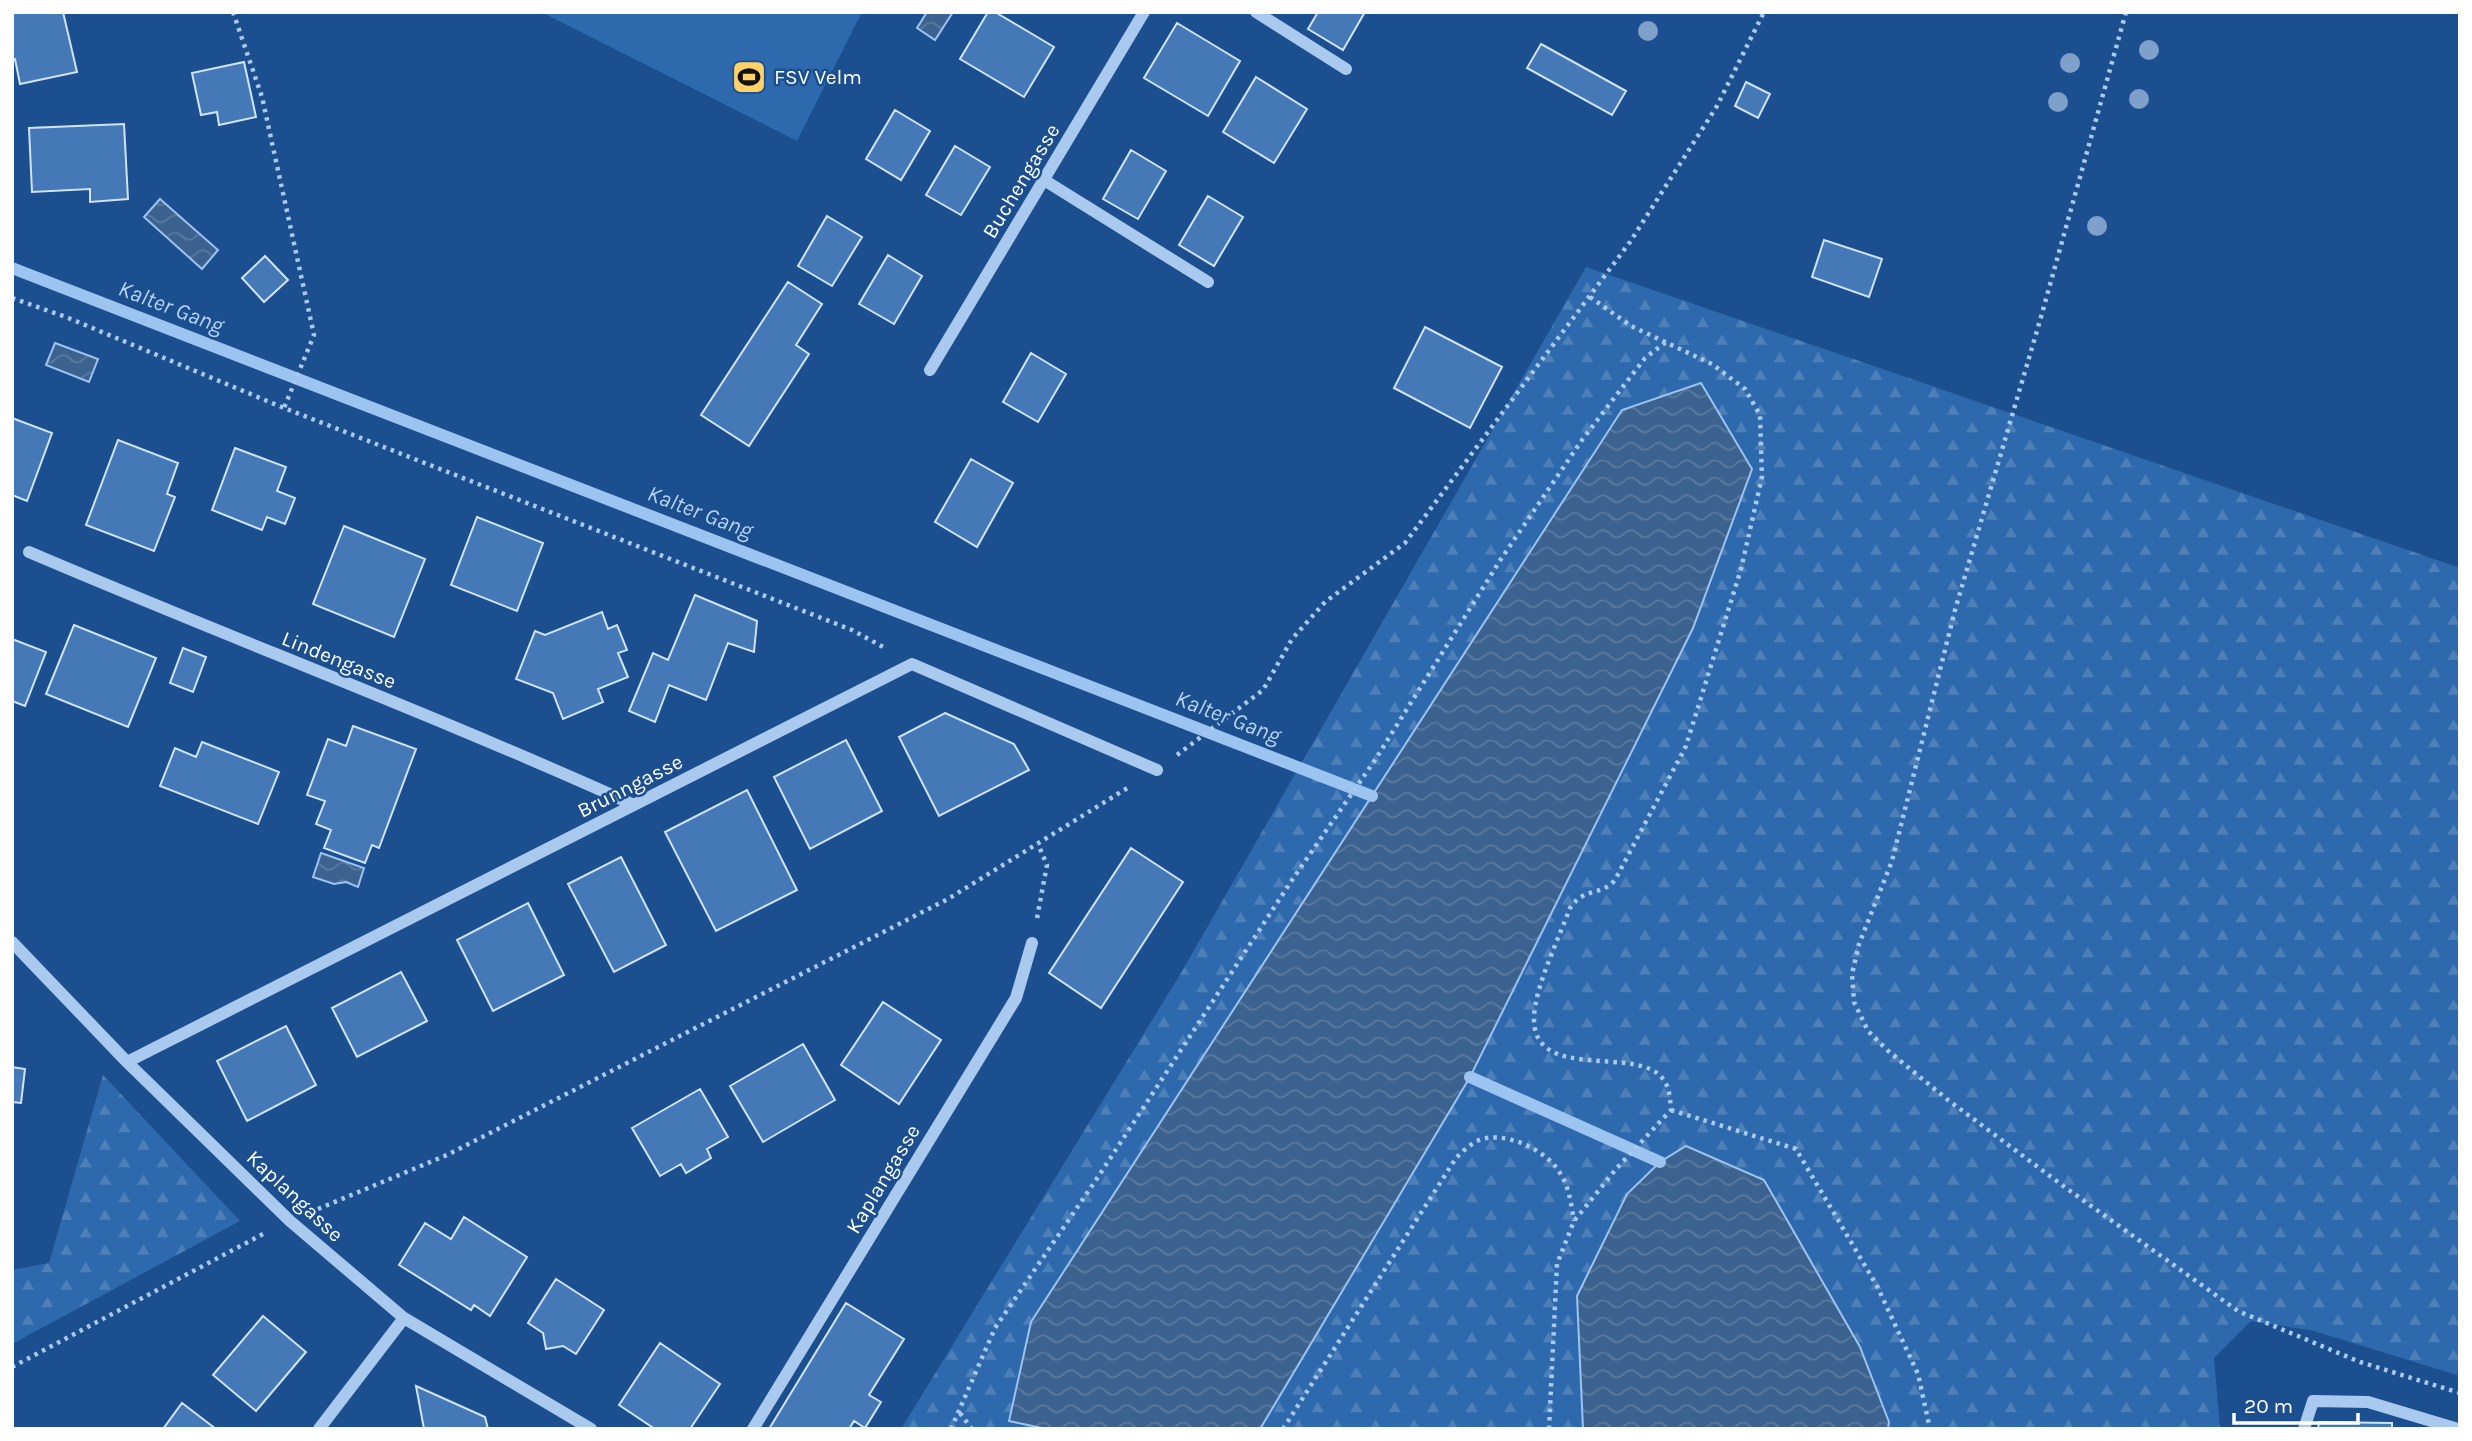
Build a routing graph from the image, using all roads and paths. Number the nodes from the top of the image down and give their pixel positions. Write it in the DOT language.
graph roads {
  1 [pos="233,12"];
  2 [pos="1144,12"];
  3 [pos="1256,12"];
  4 [pos="1764,12"];
  5 [pos="2126,12"];
  6 [pos="1346,69"];
  7 [pos="1044,180"];
  8 [pos="1208,282"];
  9 [pos="1590,297"];
  10 [pos="12,298"];
  11 [pos="1666,342"];
  12 [pos="930,370"];
  13 [pos="284,408"];
  14 [pos="29,552"];
  15 [pos="912,664"];
  16 [pos="1157,770"];
  17 [pos="634,805"];
  18 [pos="1038,844"];
  19 [pos="12,942"];
  20 [pos="1032,943"];
  21 [pos="127,1062"];
  22 [pos="1671,1110"];
  23 [pos="289,1221"];
  24 [pos="1574,1221"];
  25 [pos="404,1318"];
  26 [pos="12,1367"];
  27 [pos="2460,1393"];
  28 [pos="960,1413"];
  29 [pos="319,1429"];
  30 [pos="591,1429"];
  31 [pos="753,1429"];
  32 [pos="951,1429"];
  33 [pos="972,1429"];
  34 [pos="1283,1429"];
  35 [pos="1549,1429"];
  36 [pos="1930,1429"];
  37 [pos="2304,1429"];
  38 [pos="2458,1429"];
  1 -- 13 [label="path"];
  2 -- 7 [label="street, Buchengasse"];
  3 -- 6 [label="street"];
  4 -- 9 [label="path"];
  5 -- 27 [label="path"];
  7 -- 8 [label="street"];
  7 -- 12 [label="street, Buchengasse"];
  9 -- 11 [label="path"];
  9 -- 16 [label="path"];
  10 -- 13 [label="path"];
  11 -- 22 [label="path"];
  11 -- 28 [label="path"];
  13 -- 15 [label="path"];
  14 -- 17 [label="street, Lindengasse"];
  15 -- 16 [label="street"];
  15 -- 17 [label="street, Brunngasse"];
  16 -- 18 [label="path"];
  17 -- 21 [label="street, Brunngasse"];
  18 -- 20 [label="path"];
  18 -- 23 [label="path"];
  19 -- 21 [label="street, Kaplangasse"];
  20 -- 31 [label="street, Kaplangasse"];
  21 -- 23 [label="street, Kaplangasse"];
  22 -- 24 [label="path"];
  22 -- 36 [label="path"];
  23 -- 25 [label="street, Kaplangasse"];
  23 -- 26 [label="path"];
  24 -- 34 [label="path"];
  24 -- 35 [label="path"];
  25 -- 29 [label="street"];
  25 -- 30 [label="street, Kaplangasse"];
  28 -- 32 [label="path"];
  28 -- 33 [label="path"];
  37 -- 38 [label="street"];
}
